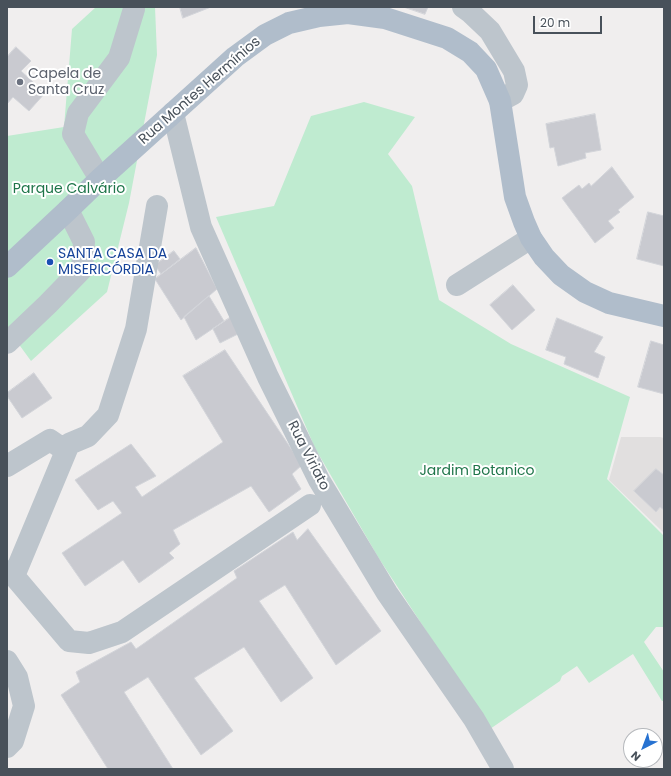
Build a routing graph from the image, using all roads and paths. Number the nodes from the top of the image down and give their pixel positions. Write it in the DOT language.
graph roads {
  1 [pos="134,7"];
  2 [pos="462,7"];
  3 [pos="500,101"];
  4 [pos="173,113"];
  5 [pos="100,178"];
  6 [pos="157,206"];
  7 [pos="68,210"];
  8 [pos="531,238"];
  9 [pos="7,267"];
  10 [pos="457,285"];
  11 [pos="664,316"];
  12 [pos="7,343"];
  13 [pos="66,451"];
  14 [pos="7,466"];
  15 [pos="310,505"];
  16 [pos="11,574"];
  17 [pos="7,661"];
  18 [pos="7,747"];
  19 [pos="503,769"];
  1 -- 5 [label="street"];
  2 -- 3 [label="street"];
  3 -- 4 [label="main road, Rua Montes Hermínios"];
  3 -- 8 [label="main road, Rua Montes Hermínios"];
  4 -- 5 [label="main road, Rua Montes Hermínios"];
  4 -- 19 [label="street, Rua Viriato"];
  5 -- 7 [label="main road, Rua Montes Hermínios"];
  6 -- 13 [label="street"];
  7 -- 9 [label="main road, Rua Montes Hermínios"];
  7 -- 12 [label="street"];
  8 -- 10 [label="street"];
  8 -- 11 [label="main road, Rua Montes Hermínios"];
  13 -- 14 [label="street"];
  13 -- 16 [label="street"];
  15 -- 16 [label="street"];
  17 -- 18 [label="street"];
}
